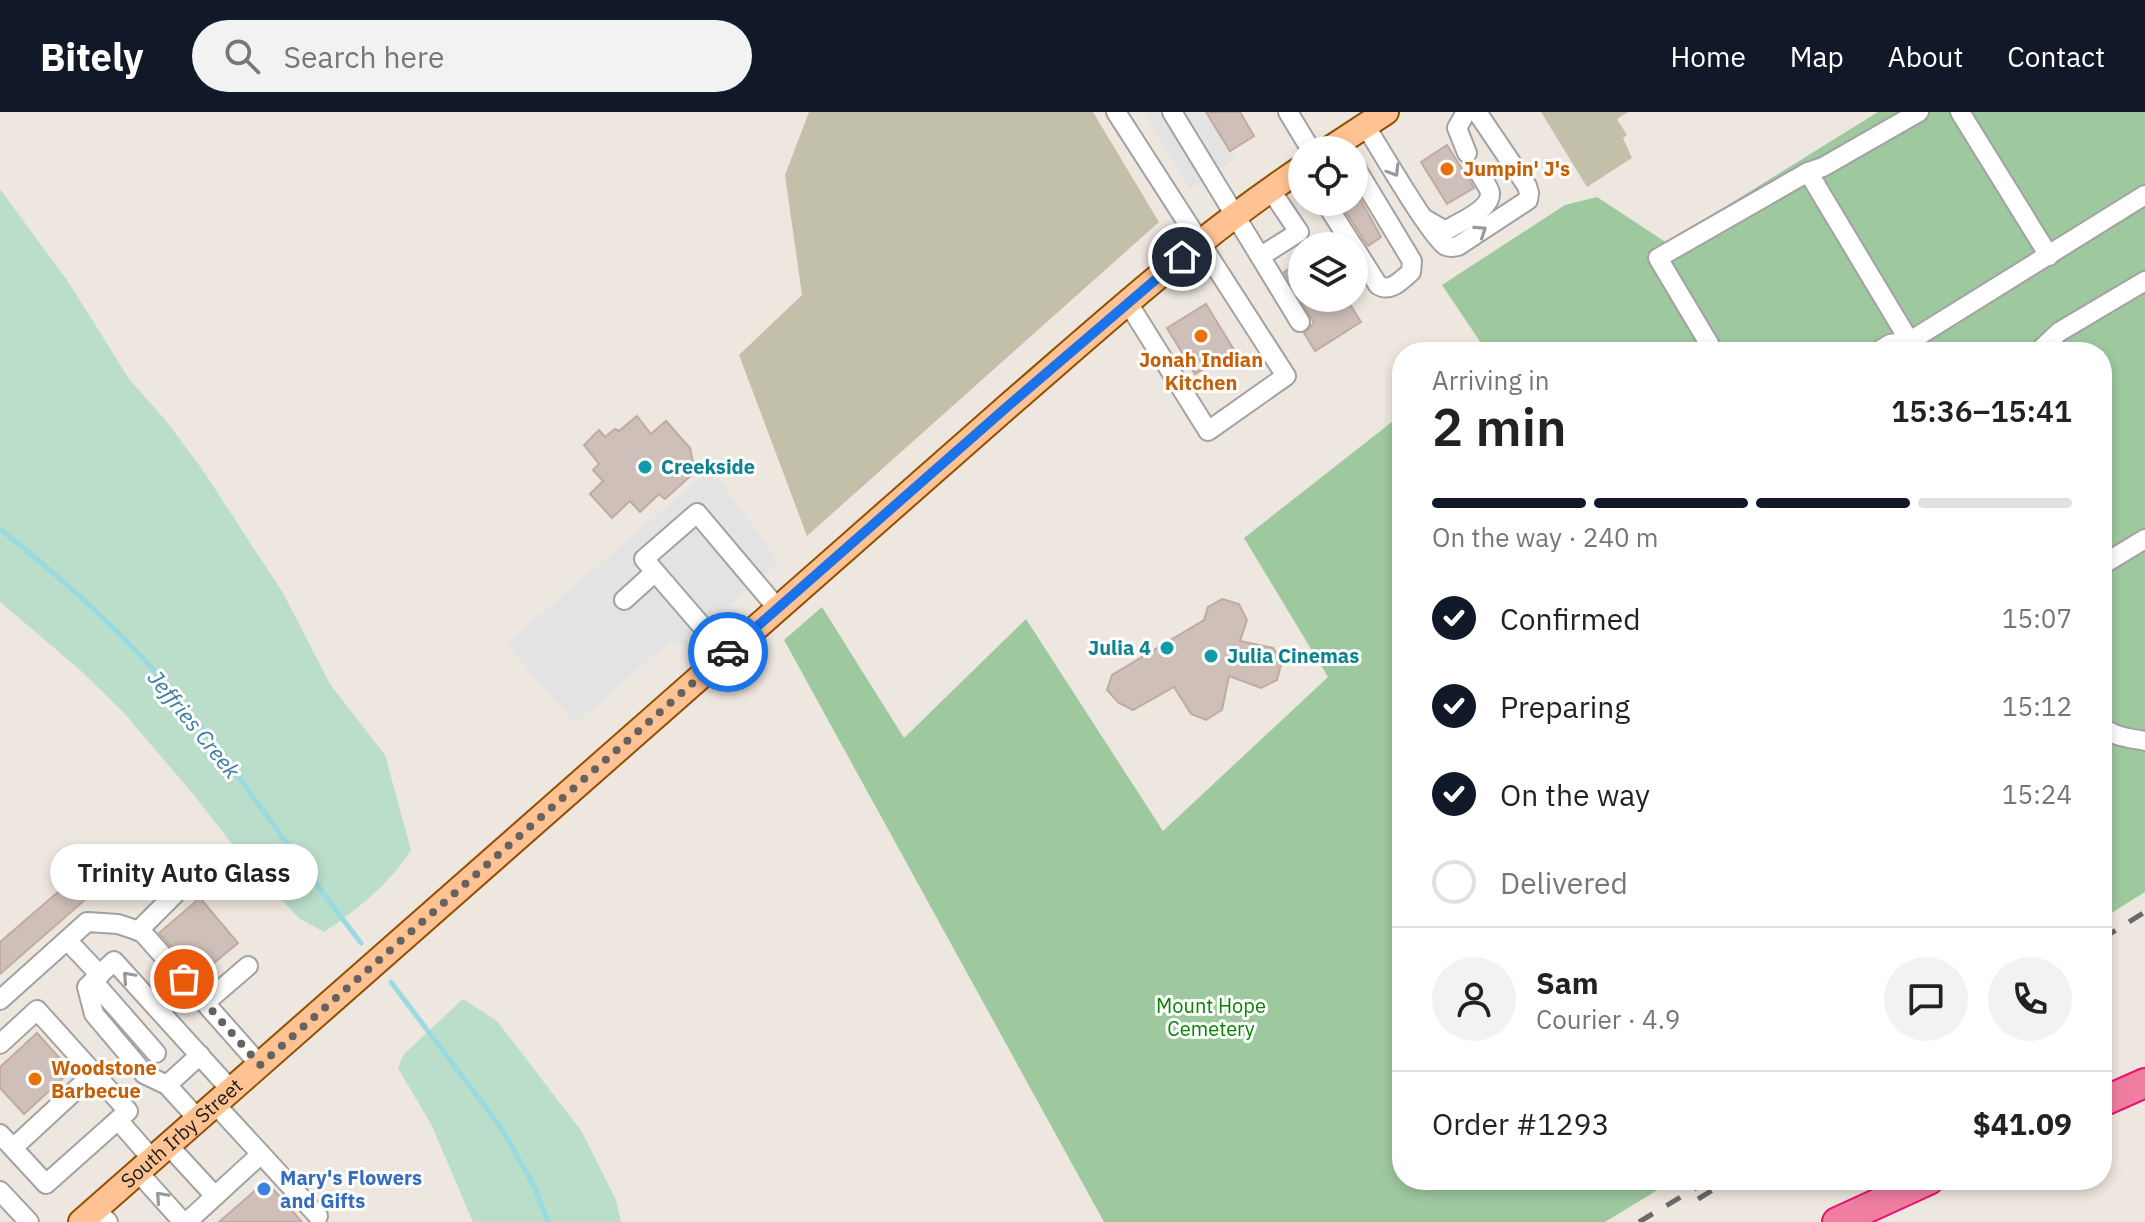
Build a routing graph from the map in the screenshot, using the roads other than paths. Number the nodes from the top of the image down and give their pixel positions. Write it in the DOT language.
graph roads {
  1 [pos="1172,112"];
  2 [pos="1288,112"];
  3 [pos="1466,112"];
  4 [pos="1477,112"];
  5 [pos="1919,112"];
  6 [pos="1960,112"];
  7 [pos="1126,115"];
  8 [pos="1376,119"];
  9 [pos="1303,136"];
  10 [pos="1353,136"];
  11 [pos="1467,153"];
  12 [pos="1808,172"];
  13 [pos="1480,174"];
  14 [pos="1288,177"];
  15 [pos="1368,188"];
  16 [pos="1270,189"];
  17 [pos="2145,195"];
  18 [pos="1236,215"];
  19 [pos="1423,217"];
  20 [pos="1201,242"];
  21 [pos="1261,256"];
  22 [pos="2049,256"];
  23 [pos="1368,269"];
  24 [pos="2145,281"];
  25 [pos="1128,303"];
  26 [pos="1300,322"];
  27 [pos="1708,342"];
  28 [pos="1910,342"];
  29 [pos="1920,342"];
  30 [pos="2048,342"];
  31 [pos="2145,539"];
  32 [pos="2112,559"];
  33 [pos="655,572"];
  34 [pos="624,600"];
  35 [pos="778,609"];
  36 [pos="726,654"];
  37 [pos="2112,733"];
  38 [pos="2145,741"];
  39 [pos="175,894"];
  40 [pos="138,931"];
  41 [pos="67,940"];
  42 [pos="248,966"];
  43 [pos="97,978"];
  44 [pos="0,1000"];
  45 [pos="205,1003"];
  46 [pos="0,1044"];
  47 [pos="200,1055"];
  48 [pos="260,1065"];
  49 [pos="94,1073"];
  50 [pos="173,1080"];
  51 [pos="2145,1083"];
  52 [pos="2112,1098"];
  53 [pos="215,1104"];
  54 [pos="118,1120"];
  55 [pos="6,1141"];
  56 [pos="261,1154"];
  57 [pos="153,1159"];
  58 [pos="1907,1190"];
  59 [pos="0,1191"];
  60 [pos="215,1196"];
  61 [pos="318,1216"];
  62 [pos="95,1218"];
  63 [pos="29,1222"];
  64 [pos="185,1222"];
  65 [pos="1837,1222"];
  1 -- 18 [label="street"];
  2 -- 9 [label="street"];
  3 -- 11 [label="street"];
  19 -- 4 [label="street, one-way"];
  5 -- 12 [label="street"];
  6 -- 22 [label="street"];
  7 -- 20 [label="street"];
  8 -- 10 [label="main road"];
  8 -- 19 [label="street, one-way"];
  12 -- 27 [label="street"];
  12 -- 28 [label="street"];
  13 -- 19 [label="street"];
  14 -- 16 [label="main road, South Irby Street"];
  15 -- 23 [label="street"];
  16 -- 18 [label="main road, South Irby Street"];
  16 -- 21 [label="street"];
  17 -- 22 [label="street"];
  18 -- 20 [label="main road, South Irby Street"];
  18 -- 21 [label="street"];
  20 -- 25 [label="main road, South Irby Street"];
  20 -- 25 [label="street"];
  21 -- 26 [label="street"];
  22 -- 29 [label="street"];
  24 -- 30 [label="street"];
  25 -- 35 [label="main road, South Irby Street"];
  31 -- 32 [label="street"];
  33 -- 34 [label="street"];
  33 -- 35 [label="street"];
  33 -- 36 [label="street"];
  35 -- 36 [label="main road, South Irby Street"];
  36 -- 48 [label="main road, South Irby Street"];
  37 -- 38 [label="street"];
  39 -- 40 [label="street"];
  40 -- 41 [label="street"];
  40 -- 45 [label="street"];
  41 -- 43 [label="street"];
  41 -- 44 [label="street"];
  42 -- 45 [label="street"];
  47 -- 43 [label="street, one-way"];
  43 -- 50 [label="street"];
  43 -- 50 [label="street"];
  45 -- 48 [label="street"];
  46 -- 49 [label="street"];
  47 -- 50 [label="street"];
  47 -- 53 [label="street"];
  48 -- 53 [label="main road, South Irby Street"];
  49 -- 54 [label="street"];
  49 -- 55 [label="street"];
  50 -- 53 [label="street"];
  51 -- 52 [label="highway"];
  53 -- 56 [label="street"];
  53 -- 57 [label="main road, South Irby Street"];
  54 -- 55 [label="street"];
  54 -- 57 [label="street"];
  56 -- 60 [label="street"];
  56 -- 61 [label="street"];
  57 -- 60 [label="street"];
  57 -- 62 [label="main road, South Irby Street"];
  64 -- 57 [label="street, one-way"];
  58 -- 65 [label="highway"];
  59 -- 63 [label="street"];
  60 -- 64 [label="street"];
}
